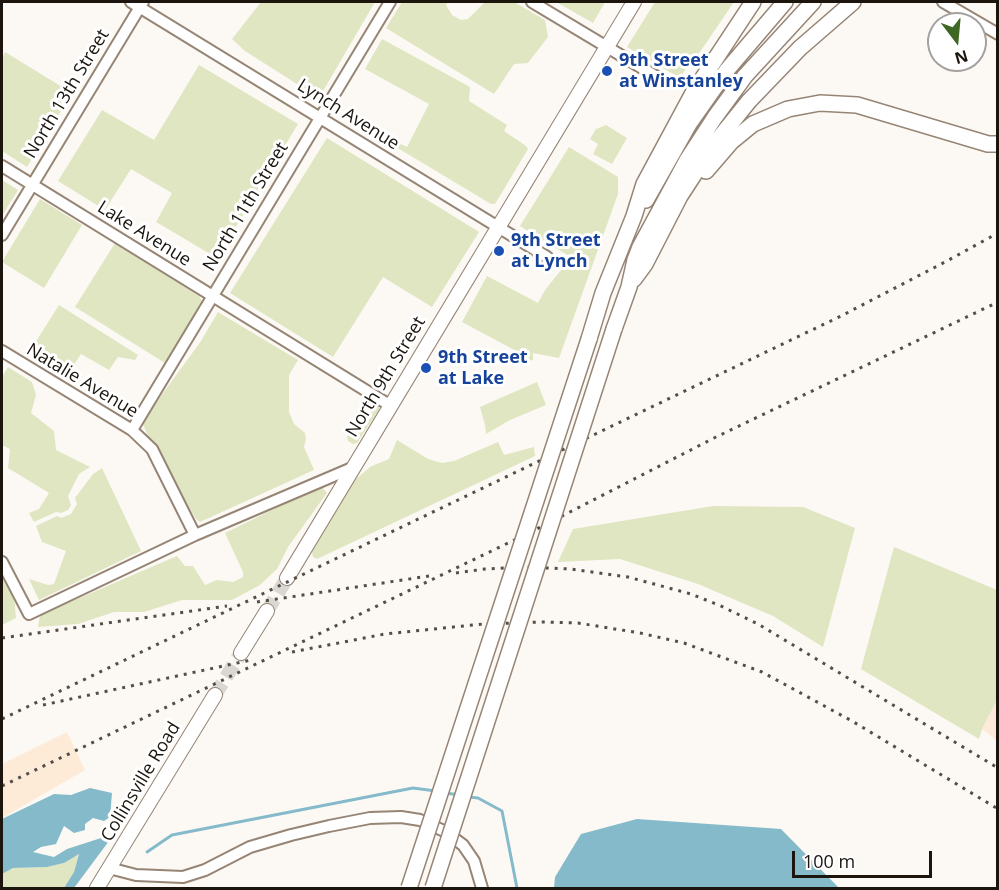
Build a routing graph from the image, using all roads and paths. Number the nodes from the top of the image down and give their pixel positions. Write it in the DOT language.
graph roads {
  1 [pos="390,2"];
  2 [pos="532,2"];
  3 [pos="634,2"];
  4 [pos="742,2"];
  5 [pos="753,2"];
  6 [pos="785,2"];
  7 [pos="813,2"];
  8 [pos="853,2"];
  9 [pos="943,2"];
  10 [pos="138,3"];
  11 [pos="998,34"];
  12 [pos="606,47"];
  13 [pos="719,50"];
  14 [pos="667,83"];
  15 [pos="319,117"];
  16 [pos="998,144"];
  17 [pos="2,166"];
  18 [pos="32,184"];
  19 [pos="681,196"];
  20 [pos="634,216"];
  21 [pos="497,226"];
  22 [pos="2,235"];
  23 [pos="547,257"];
  24 [pos="629,287"];
  25 [pos="212,296"];
  26 [pos="2,351"];
  27 [pos="391,406"];
  28 [pos="132,430"];
  29 [pos="352,468"];
  30 [pos="195,536"];
  31 [pos="2,562"];
  32 [pos="287,578"];
  33 [pos="267,610"];
  34 [pos="241,653"];
  35 [pos="215,695"];
  36 [pos="109,868"];
  37 [pos="97,888"];
  38 [pos="409,888"];
  39 [pos="433,888"];
  40 [pos="482,888"];
  1 -- 15 [label="street, North 11th Street"];
  2 -- 12 [label="street"];
  3 -- 12 [label="main road, North 9th Street"];
  4 -- 13 [label="highway"];
  5 -- 13 [label="highway"];
  6 -- 20 [label="highway"];
  7 -- 24 [label="highway"];
  8 -- 19 [label="highway"];
  9 -- 11 [label="street"];
  10 -- 15 [label="street, Lynch Avenue"];
  10 -- 18 [label="street, North 13th Street"];
  12 -- 14 [label="street"];
  12 -- 21 [label="main road, North 9th Street"];
  13 -- 20 [label="highway"];
  15 -- 21 [label="street, Lynch Avenue"];
  15 -- 25 [label="street, North 11th Street"];
  16 -- 19 [label="highway"];
  17 -- 18 [label="street, Lake Avenue"];
  18 -- 22 [label="street, North 13th Street"];
  18 -- 25 [label="street, Lake Avenue"];
  19 -- 24 [label="highway"];
  20 -- 38 [label="highway, bridge"];
  21 -- 23 [label="street, Lynch Avenue"];
  21 -- 27 [label="main road, North 9th Street"];
  24 -- 39 [label="highway, bridge"];
  25 -- 27 [label="street, Lake Avenue"];
  25 -- 28 [label="street, North 11th Street"];
  26 -- 28 [label="street, Natalie Avenue"];
  27 -- 29 [label="main road, North 9th Street"];
  28 -- 30 [label="street, Natalie Avenue"];
  29 -- 30 [label="street"];
  29 -- 32 [label="main road"];
  30 -- 31 [label="street"];
  33 -- 34 [label="main road"];
  35 -- 36 [label="main road, Collinsville Road"];
  36 -- 37 [label="main road, Collinsville Road"];
  36 -- 40 [label="street"];
}
